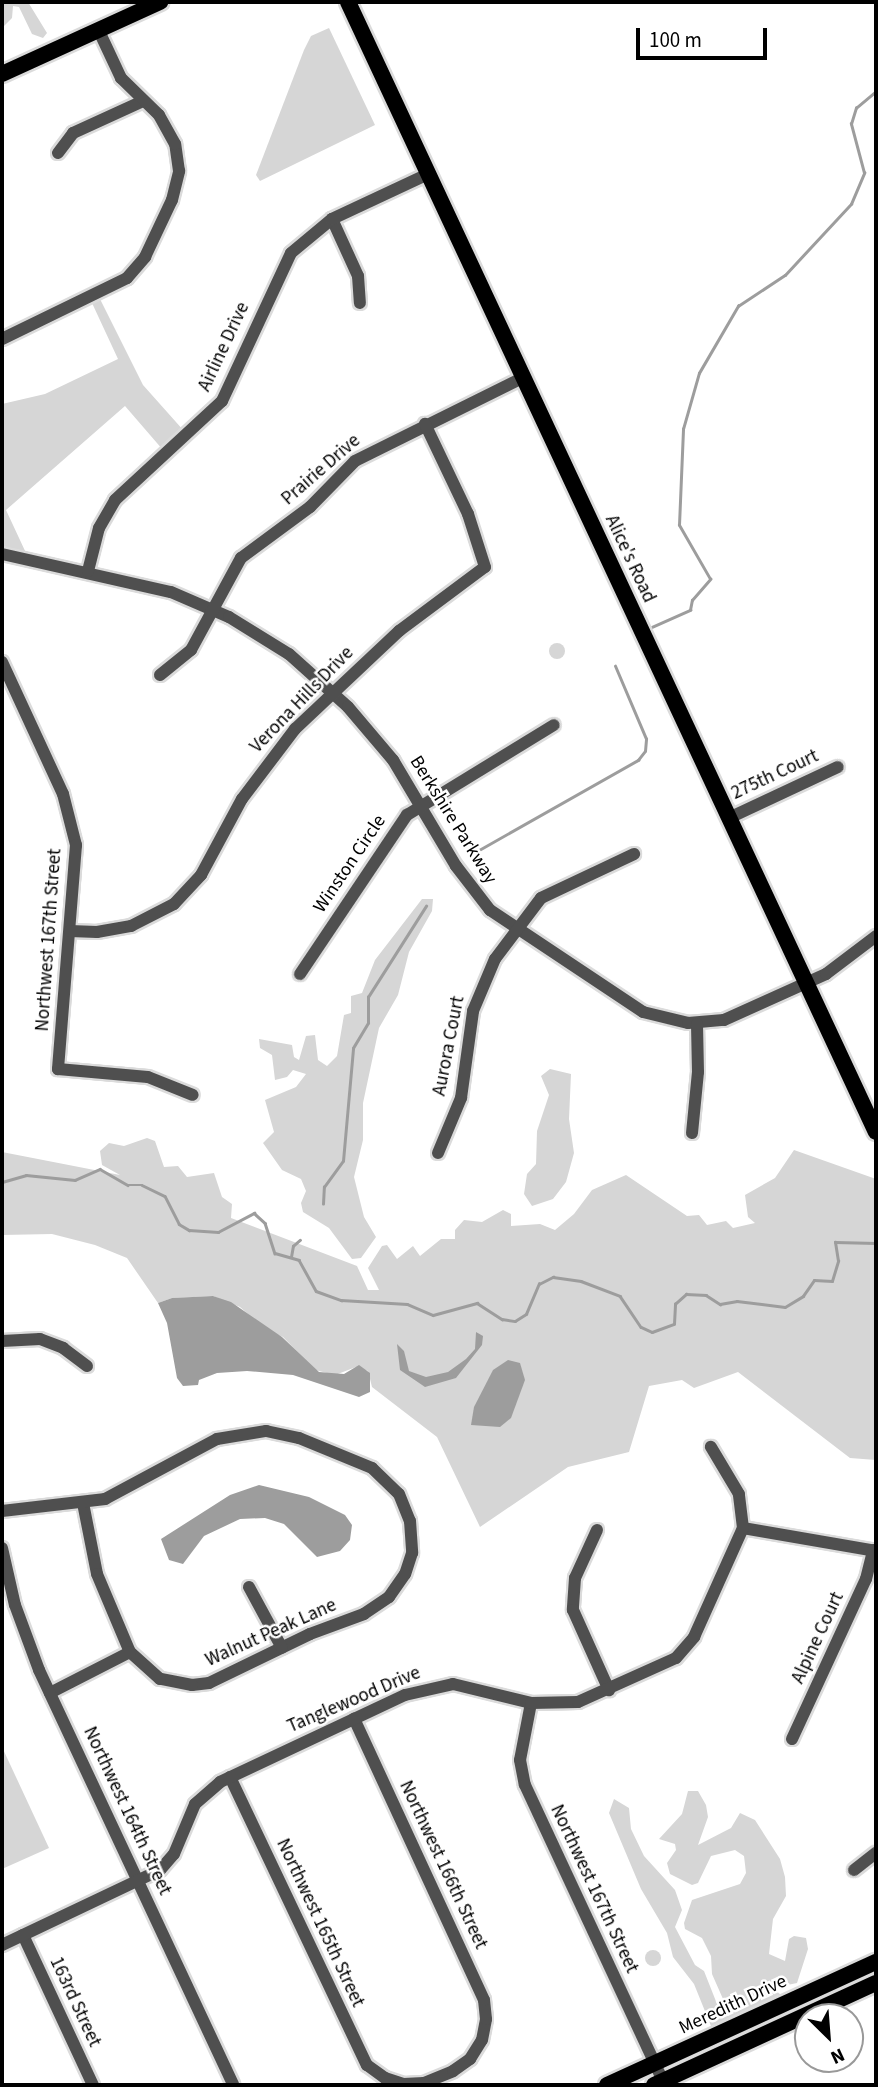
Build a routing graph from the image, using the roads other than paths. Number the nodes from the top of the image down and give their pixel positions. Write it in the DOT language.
graph roads {
  1 [pos="160,2"];
  2 [pos="348,2"];
  3 [pos="98,29"];
  4 [pos="2,74"];
  5 [pos="143,101"];
  6 [pos="58,153"];
  7 [pos="428,174"];
  8 [pos="332,219"];
  9 [pos="360,303"];
  10 [pos="2,339"];
  11 [pos="522,378"];
  12 [pos="425,424"];
  13 [pos="2,554"];
  14 [pos="88,571"];
  15 [pos="212,608"];
  16 [pos="2,662"];
  17 [pos="160,675"];
  18 [pos="333,692"];
  19 [pos="554,725"];
  20 [pos="838,767"];
  21 [pos="423,804"];
  22 [pos="729,818"];
  23 [pos="634,854"];
  24 [pos="70,930"];
  25 [pos="515,930"];
  26 [pos="876,936"];
  27 [pos="300,974"];
  28 [pos="807,983"];
  29 [pos="697,1024"];
  30 [pos="193,1095"];
  31 [pos="876,1132"];
  32 [pos="692,1133"];
  33 [pos="438,1153"];
  34 [pos="2,1341"];
  35 [pos="87,1366"];
  36 [pos="711,1447"];
  37 [pos="83,1503"];
  38 [pos="2,1511"];
  39 [pos="743,1528"];
  40 [pos="597,1530"];
  41 [pos="2,1548"];
  42 [pos="875,1551"];
  43 [pos="250,1587"];
  44 [pos="282,1648"];
  45 [pos="130,1652"];
  46 [pos="609,1690"];
  47 [pos="50,1693"];
  48 [pos="531,1703"];
  49 [pos="354,1720"];
  50 [pos="792,1739"];
  51 [pos="230,1777"];
  52 [pos="876,1853"];
  53 [pos="853,1870"];
  54 [pos="138,1882"];
  55 [pos="23,1935"];
  56 [pos="2,1945"];
  57 [pos="876,1962"];
  58 [pos="876,1983"];
  59 [pos="655,2064"];
  60 [pos="385,2078"];
  61 [pos="660,2084"];
  62 [pos="93,2085"];
  63 [pos="233,2085"];
  64 [pos="607,2085"];
  1 -- 3 [label="main road"];
  2 -- 7 [label="main road, Alice's Road"];
  3 -- 4 [label="main road"];
  3 -- 5 [label="street"];
  5 -- 6 [label="street"];
  5 -- 10 [label="street"];
  7 -- 8 [label="street, Airline Drive"];
  7 -- 11 [label="main road, Alice's Road"];
  8 -- 9 [label="street"];
  8 -- 14 [label="street, Airline Drive"];
  11 -- 12 [label="street, Prairie Drive"];
  11 -- 22 [label="main road, Alice's Road"];
  12 -- 15 [label="street, Prairie Drive"];
  12 -- 18 [label="street, Verona Hills Drive"];
  13 -- 14 [label="street, Berkshire Parkway"];
  14 -- 15 [label="street, Berkshire Parkway"];
  15 -- 17 [label="street, Prairie Drive"];
  15 -- 18 [label="street, Berkshire Parkway"];
  16 -- 24 [label="street, Northwest 167th Street"];
  18 -- 21 [label="street, Berkshire Parkway"];
  18 -- 24 [label="street, Verona Hills Drive"];
  19 -- 21 [label="street, Winston Circle"];
  20 -- 22 [label="street, 275th Court"];
  21 -- 25 [label="street, Berkshire Parkway"];
  21 -- 27 [label="street, Winston Circle"];
  22 -- 28 [label="main road, Alice's Road"];
  23 -- 25 [label="street, Aurora Court"];
  24 -- 30 [label="street, Northwest 167th Street"];
  25 -- 29 [label="street, Berkshire Parkway"];
  25 -- 33 [label="street, Aurora Court"];
  26 -- 28 [label="street, Berkshire Parkway"];
  28 -- 29 [label="street, Berkshire Parkway"];
  28 -- 31 [label="main road, Alice's Road"];
  29 -- 32 [label="street"];
  34 -- 35 [label="street"];
  36 -- 39 [label="street"];
  37 -- 38 [label="street"];
  37 -- 44 [label="street, Walnut Peak Lane"];
  37 -- 45 [label="street"];
  39 -- 42 [label="street"];
  39 -- 46 [label="street, Tanglewood Drive"];
  40 -- 46 [label="street"];
  41 -- 47 [label="street, Northwest 164th Street"];
  42 -- 50 [label="street, Alpine Court"];
  43 -- 44 [label="street"];
  44 -- 45 [label="street, Walnut Peak Lane"];
  45 -- 47 [label="street"];
  46 -- 48 [label="street, Tanglewood Drive"];
  47 -- 54 [label="street, Northwest 164th Street"];
  48 -- 49 [label="street, Tanglewood Drive"];
  48 -- 59 [label="street, Northwest 167th Street"];
  49 -- 51 [label="street, Tanglewood Drive"];
  49 -- 60 [label="street, Northwest 166th Street"];
  51 -- 54 [label="street, Tanglewood Drive"];
  51 -- 60 [label="street, Northwest 165th Street"];
  52 -- 53 [label="street"];
  54 -- 55 [label="street, Tanglewood Drive"];
  54 -- 63 [label="street, Northwest 164th Street"];
  55 -- 56 [label="street, Tanglewood Drive"];
  55 -- 62 [label="street, 163rd Street"];
  57 -- 59 [label="main road, Meredith Drive"];
  58 -- 61 [label="main road, Meredith Drive"];
  59 -- 61 [label="street, Northwest 167th Street"];
  59 -- 64 [label="main road, Meredith Drive"];
}
